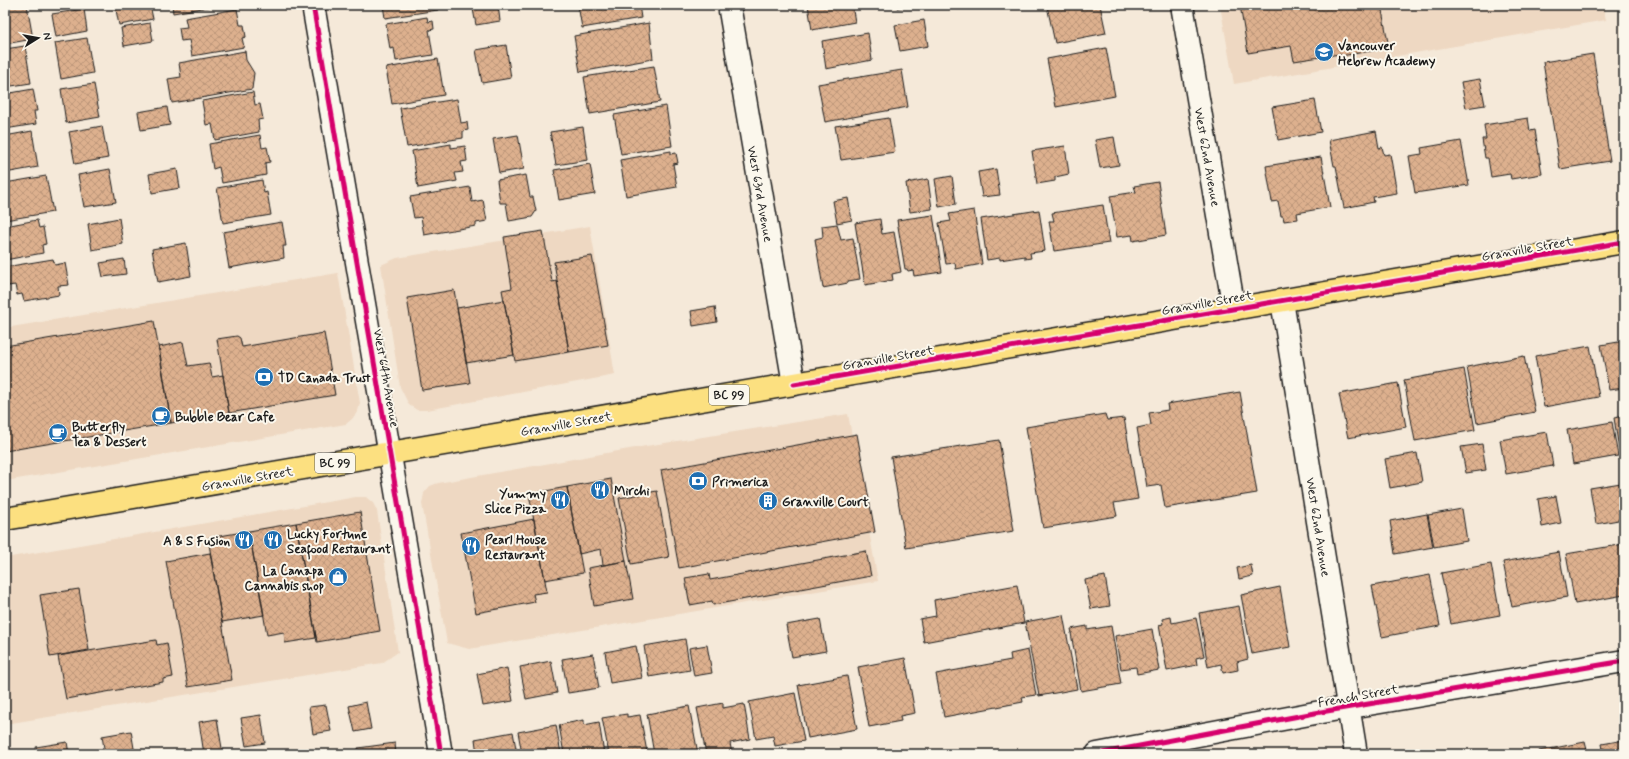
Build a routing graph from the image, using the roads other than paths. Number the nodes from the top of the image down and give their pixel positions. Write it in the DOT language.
graph roads {
  1 [pos="313,5"];
  2 [pos="729,5"];
  3 [pos="1182,5"];
  4 [pos="1624,242"];
  5 [pos="1282,301"];
  6 [pos="1234,309"];
  7 [pos="794,384"];
  8 [pos="389,454"];
  9 [pos="5,519"];
  10 [pos="1624,661"];
  11 [pos="1348,707"];
  12 [pos="441,754"];
  13 [pos="1096,754"];
  14 [pos="1356,754"];
  1 -- 8 [label="street, West 64th Avenue"];
  2 -- 7 [label="street, West 63rd Avenue"];
  3 -- 6 [label="street, West 62nd Avenue"];
  4 -- 5 [label="highway, Granville Street / BC 99"];
  5 -- 6 [label="highway, Granville Street / BC 99"];
  5 -- 11 [label="street, West 62nd Avenue"];
  6 -- 7 [label="highway, Granville Street / BC 99"];
  7 -- 8 [label="highway, Granville Street / BC 99"];
  8 -- 9 [label="highway, Granville Street / BC 99"];
  8 -- 12 [label="street, West 64th Avenue"];
  10 -- 11 [label="street, French Street"];
  11 -- 13 [label="street, French Street"];
  11 -- 14 [label="street, West 62nd Avenue"];
}
